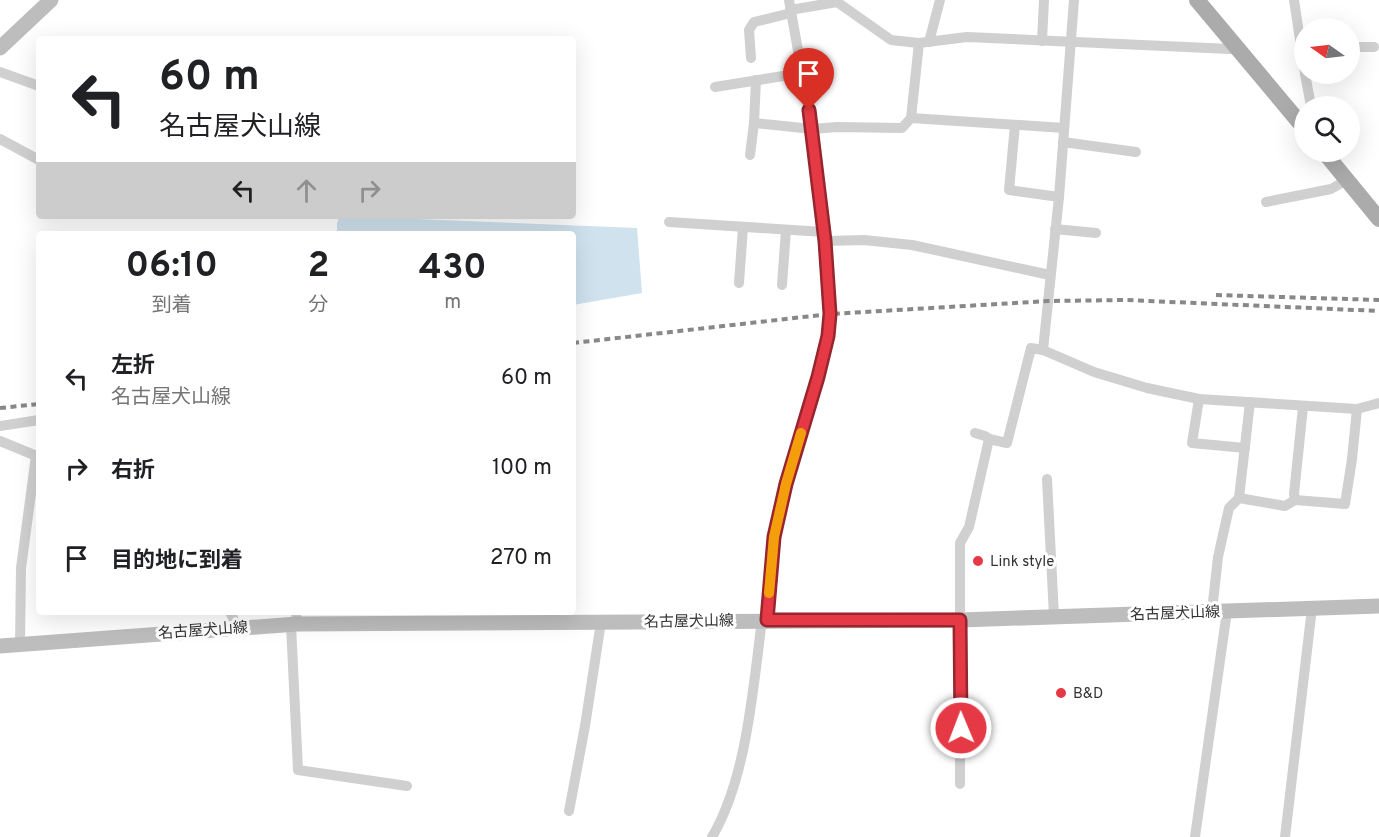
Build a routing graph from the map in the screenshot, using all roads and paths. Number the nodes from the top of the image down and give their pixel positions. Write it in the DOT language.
graph roads {
  1 [pos="51,0"];
  2 [pos="940,0"];
  3 [pos="1044,0"];
  4 [pos="1074,0"];
  5 [pos="1197,0"];
  6 [pos="1294,0"];
  7 [pos="837,1"];
  8 [pos="790,8"];
  9 [pos="1297,18"];
  10 [pos="1042,40"];
  11 [pos="924,42"];
  12 [pos="1071,42"];
  13 [pos="1236,46"];
  14 [pos="1360,47"];
  15 [pos="1374,47"];
  16 [pos="0,48"];
  17 [pos="751,58"];
  18 [pos="0,72"];
  19 [pos="802,73"];
  20 [pos="756,80"];
  21 [pos="36,85"];
  22 [pos="715,87"];
  23 [pos="1294,116"];
  24 [pos="911,118"];
  25 [pos="754,123"];
  26 [pos="1015,125"];
  27 [pos="1064,128"];
  28 [pos="812,129"];
  29 [pos="0,139"];
  30 [pos="1063,142"];
  31 [pos="1136,152"];
  32 [pos="750,155"];
  33 [pos="36,158"];
  34 [pos="1332,162"];
  35 [pos="1347,180"];
  36 [pos="1059,197"];
  37 [pos="1266,202"];
  38 [pos="1379,219"];
  39 [pos="669,222"];
  40 [pos="743,227"];
  41 [pos="1055,229"];
  42 [pos="786,230"];
  43 [pos="1096,233"];
  44 [pos="825,237"];
  45 [pos="1050,275"];
  46 [pos="739,283"];
  47 [pos="782,285"];
  48 [pos="1043,350"];
  49 [pos="1199,399"];
  50 [pos="1250,402"];
  51 [pos="1379,403"];
  52 [pos="1303,407"];
  53 [pos="1357,409"];
  54 [pos="36,420"];
  55 [pos="0,426"];
  56 [pos="975,434"];
  57 [pos="989,439"];
  58 [pos="0,441"];
  59 [pos="1245,448"];
  60 [pos="36,456"];
  61 [pos="36,470"];
  62 [pos="1047,479"];
  63 [pos="1239,498"];
  64 [pos="1295,500"];
  65 [pos="1379,606"];
  66 [pos="1312,608"];
  67 [pos="1212,611"];
  68 [pos="1227,611"];
  69 [pos="232,615"];
  70 [pos="1054,616"];
  71 [pos="478,618"];
  72 [pos="295,620"];
  73 [pos="764,620"];
  74 [pos="960,620"];
  75 [pos="601,622"];
  76 [pos="238,627"];
  77 [pos="20,644"];
  78 [pos="0,646"];
  79 [pos="960,784"];
  80 [pos="407,786"];
  81 [pos="569,811"];
  82 [pos="712,837"];
  83 [pos="1195,837"];
  84 [pos="1285,837"];
  1 -- 16 [label="main road"];
  2 -- 11 [label="street"];
  3 -- 10 [label="street"];
  4 -- 12 [label="street"];
  5 -- 13 [label="main road"];
  6 -- 9 [label="street"];
  7 -- 8 [label="street"];
  7 -- 11 [label="street"];
  8 -- 17 [label="street"];
  8 -- 19 [label="street"];
  10 -- 11 [label="street"];
  10 -- 12 [label="street"];
  11 -- 24 [label="street"];
  12 -- 13 [label="street"];
  12 -- 27 [label="street"];
  13 -- 23 [label="main road"];
  14 -- 15 [label="street"];
  18 -- 21 [label="street"];
  19 -- 20 [label="street"];
  19 -- 28 [label="street"];
  20 -- 22 [label="street"];
  20 -- 25 [label="street"];
  24 -- 26 [label="street"];
  24 -- 28 [label="street"];
  25 -- 28 [label="street"];
  25 -- 32 [label="street"];
  26 -- 27 [label="street"];
  26 -- 36 [label="street"];
  27 -- 30 [label="street"];
  28 -- 44 [label="street"];
  29 -- 33 [label="street"];
  30 -- 31 [label="street"];
  30 -- 36 [label="street"];
  34 -- 35 [label="main road"];
  35 -- 37 [label="street"];
  35 -- 38 [label="main road"];
  36 -- 41 [label="street"];
  39 -- 40 [label="street"];
  40 -- 42 [label="street"];
  40 -- 46 [label="street"];
  41 -- 43 [label="street"];
  41 -- 45 [label="street"];
  42 -- 44 [label="street"];
  42 -- 47 [label="street"];
  44 -- 45 [label="street"];
  44 -- 73 [label="street"];
  45 -- 48 [label="street"];
  48 -- 49 [label="street"];
  48 -- 57 [label="street"];
  49 -- 50 [label="street"];
  49 -- 59 [label="street"];
  50 -- 52 [label="street"];
  50 -- 59 [label="street"];
  51 -- 53 [label="street"];
  52 -- 53 [label="street"];
  52 -- 64 [label="street"];
  53 -- 64 [label="street"];
  54 -- 55 [label="street"];
  56 -- 57 [label="street"];
  57 -- 74 [label="street"];
  58 -- 60 [label="street"];
  59 -- 63 [label="street"];
  61 -- 77 [label="street"];
  62 -- 70 [label="street"];
  63 -- 64 [label="street"];
  63 -- 67 [label="street"];
  65 -- 66 [label="main road, 名古屋犬山線"];
  66 -- 68 [label="main road, 名古屋犬山線"];
  66 -- 84 [label="street"];
  67 -- 68 [label="main road, 名古屋犬山線"];
  67 -- 70 [label="main road, 名古屋犬山線"];
  68 -- 83 [label="street"];
  69 -- 76 [label="street"];
  70 -- 74 [label="main road, 名古屋犬山線"];
  71 -- 72 [label="main road, 名古屋犬山線"];
  71 -- 75 [label="main road, 名古屋犬山線"];
  72 -- 76 [label="main road, 名古屋犬山線"];
  72 -- 80 [label="street"];
  73 -- 74 [label="main road, 名古屋犬山線"];
  73 -- 75 [label="main road, 名古屋犬山線"];
  73 -- 82 [label="street"];
  74 -- 79 [label="street"];
  75 -- 81 [label="street"];
  76 -- 77 [label="main road, 名古屋犬山線"];
  77 -- 78 [label="main road, 名古屋犬山線"];
}
